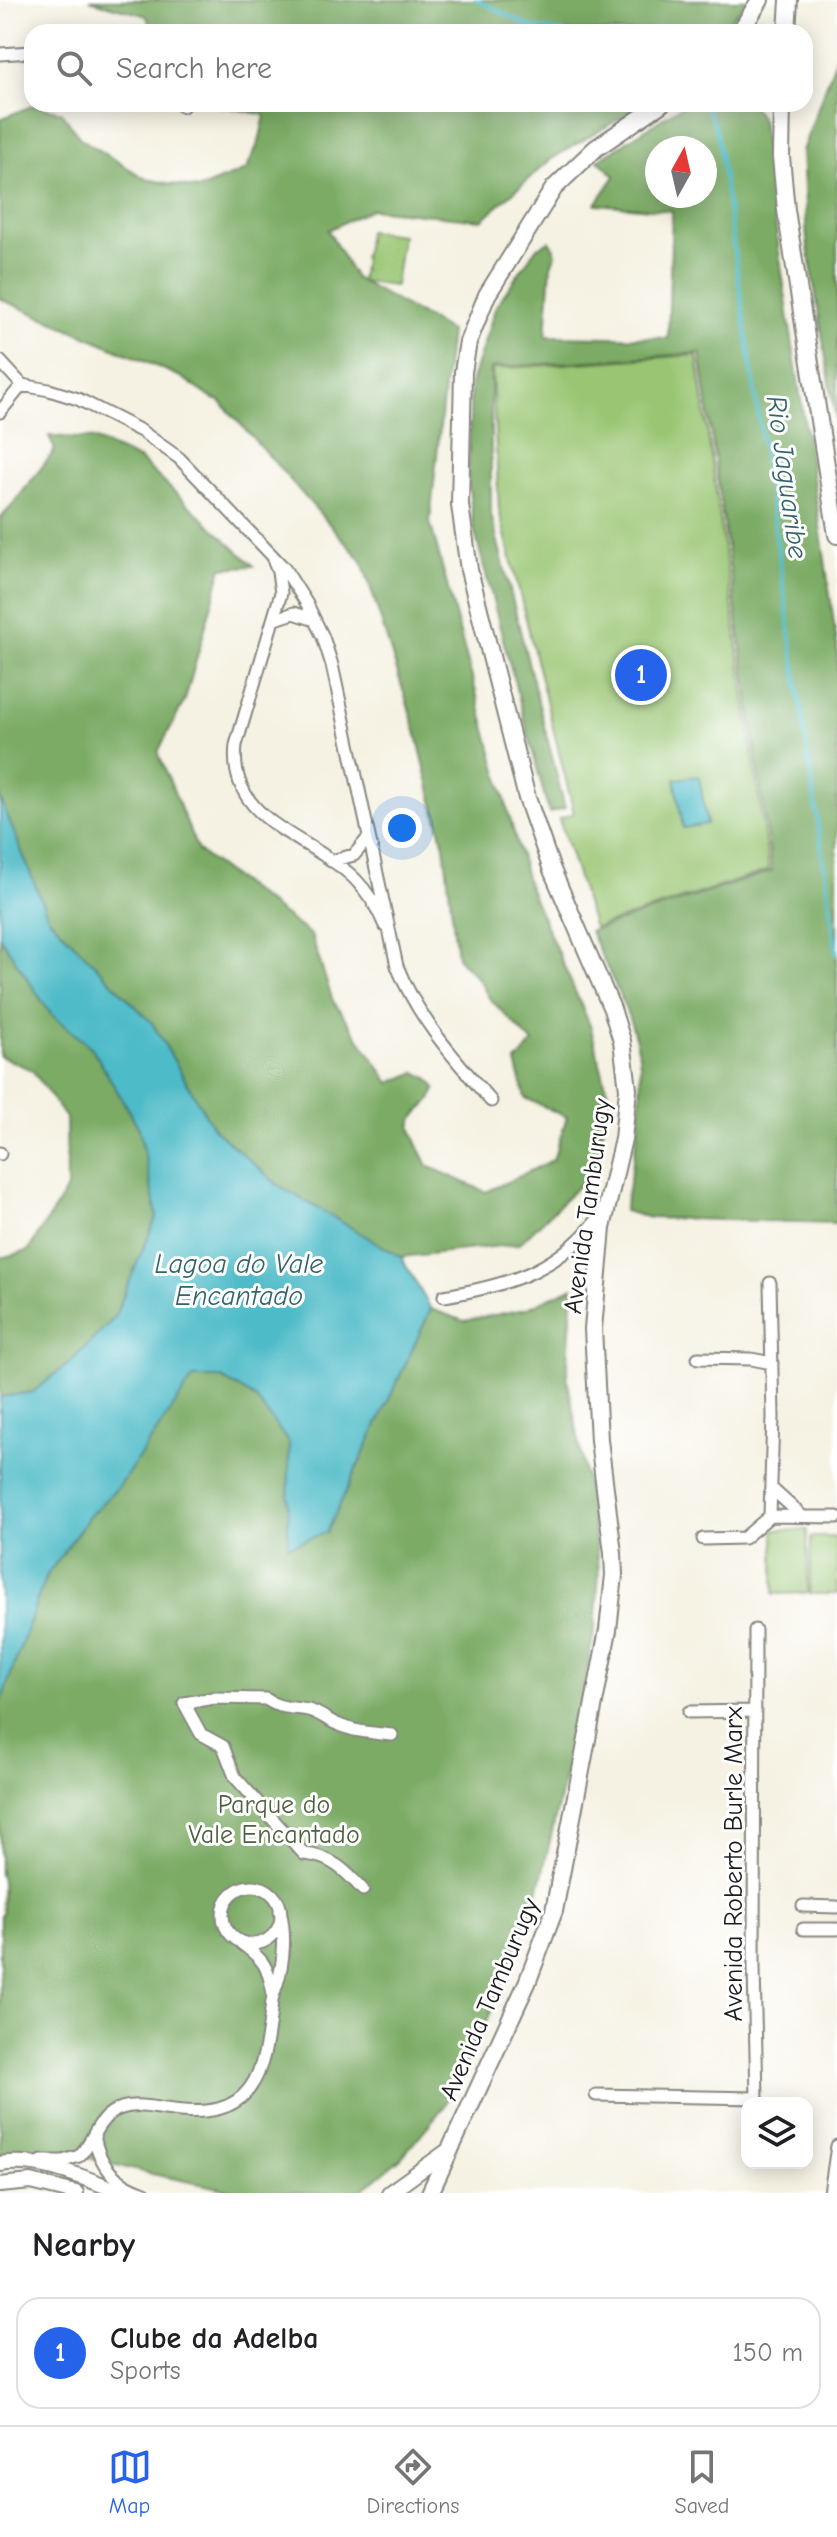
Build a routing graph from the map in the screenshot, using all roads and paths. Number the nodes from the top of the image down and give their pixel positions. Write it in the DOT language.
graph roads {
  1 [pos="760,0"];
  2 [pos="789,0"];
  3 [pos="745,24"];
  4 [pos="788,24"];
  5 [pos="24,52"];
  6 [pos="0,54"];
  7 [pos="650,112"];
  8 [pos="781,112"];
  9 [pos="0,361"];
  10 [pos="22,385"];
  11 [pos="0,412"];
  12 [pos="837,535"];
  13 [pos="270,553"];
  14 [pos="273,620"];
  15 [pos="315,620"];
  16 [pos="369,837"];
  17 [pos="331,861"];
  18 [pos="391,942"];
  19 [pos="491,1101"];
  20 [pos="607,1206"];
  21 [pos="770,1283"];
  22 [pos="444,1296"];
  23 [pos="698,1358"];
  24 [pos="772,1363"];
  25 [pos="771,1488"];
  26 [pos="770,1516"];
  27 [pos="802,1516"];
  28 [pos="837,1517"];
  29 [pos="703,1539"];
  30 [pos="755,1630"];
  31 [pos="755,1711"];
  32 [pos="689,1712"];
  33 [pos="392,1735"];
  34 [pos="363,1890"];
  35 [pos="803,1906"];
  36 [pos="837,1907"];
  37 [pos="280,1911"];
  38 [pos="803,1929"];
  39 [pos="837,1929"];
  40 [pos="234,1938"];
  41 [pos="273,1994"];
  42 [pos="596,2095"];
  43 [pos="94,2136"];
  44 [pos="837,2146"];
  45 [pos="449,2150"];
  46 [pos="18,2162"];
  47 [pos="0,2164"];
  48 [pos="0,2185"];
  49 [pos="76,2193"];
  50 [pos="124,2193"];
  51 [pos="145,2193"];
  52 [pos="389,2193"];
  53 [pos="430,2193"];
  54 [pos="830,2193"];
  1 -- 3 [label="main road"];
  2 -- 4 [label="main road"];
  5 -- 6 [label="street"];
  7 -- 20 [label="main road, Avenida Tamburugy"];
  8 -- 12 [label="main road"];
  9 -- 10 [label="street"];
  10 -- 11 [label="street"];
  10 -- 13 [label="street"];
  13 -- 14 [label="street"];
  13 -- 15 [label="street"];
  14 -- 15 [label="street"];
  14 -- 17 [label="street"];
  15 -- 16 [label="street"];
  16 -- 17 [label="street"];
  16 -- 18 [label="street"];
  17 -- 18 [label="street"];
  18 -- 19 [label="street"];
  20 -- 22 [label="street"];
  20 -- 45 [label="main road, Avenida Tamburugy"];
  21 -- 24 [label="street"];
  23 -- 24 [label="street"];
  24 -- 25 [label="street"];
  25 -- 26 [label="street"];
  25 -- 27 [label="street"];
  26 -- 27 [label="street"];
  26 -- 29 [label="street"];
  27 -- 28 [label="street"];
  30 -- 31 [label="street, Avenida Roberto Burle Marx"];
  31 -- 32 [label="street"];
  31 -- 42 [label="street, Avenida Roberto Burle Marx"];
  33 -- 34 [label="street"];
  35 -- 36 [label="street"];
  37 -- 40 [label="street"];
  37 -- 40 [label="street"];
  37 -- 41 [label="street"];
  38 -- 39 [label="street"];
  40 -- 41 [label="street"];
  41 -- 43 [label="street"];
  43 -- 46 [label="street"];
  43 -- 51 [label="street"];
  44 -- 54 [label="street"];
  45 -- 52 [label="street"];
  45 -- 53 [label="main road, Avenida Tamburugy"];
  46 -- 47 [label="street"];
  46 -- 50 [label="street"];
  48 -- 49 [label="street"];
}
